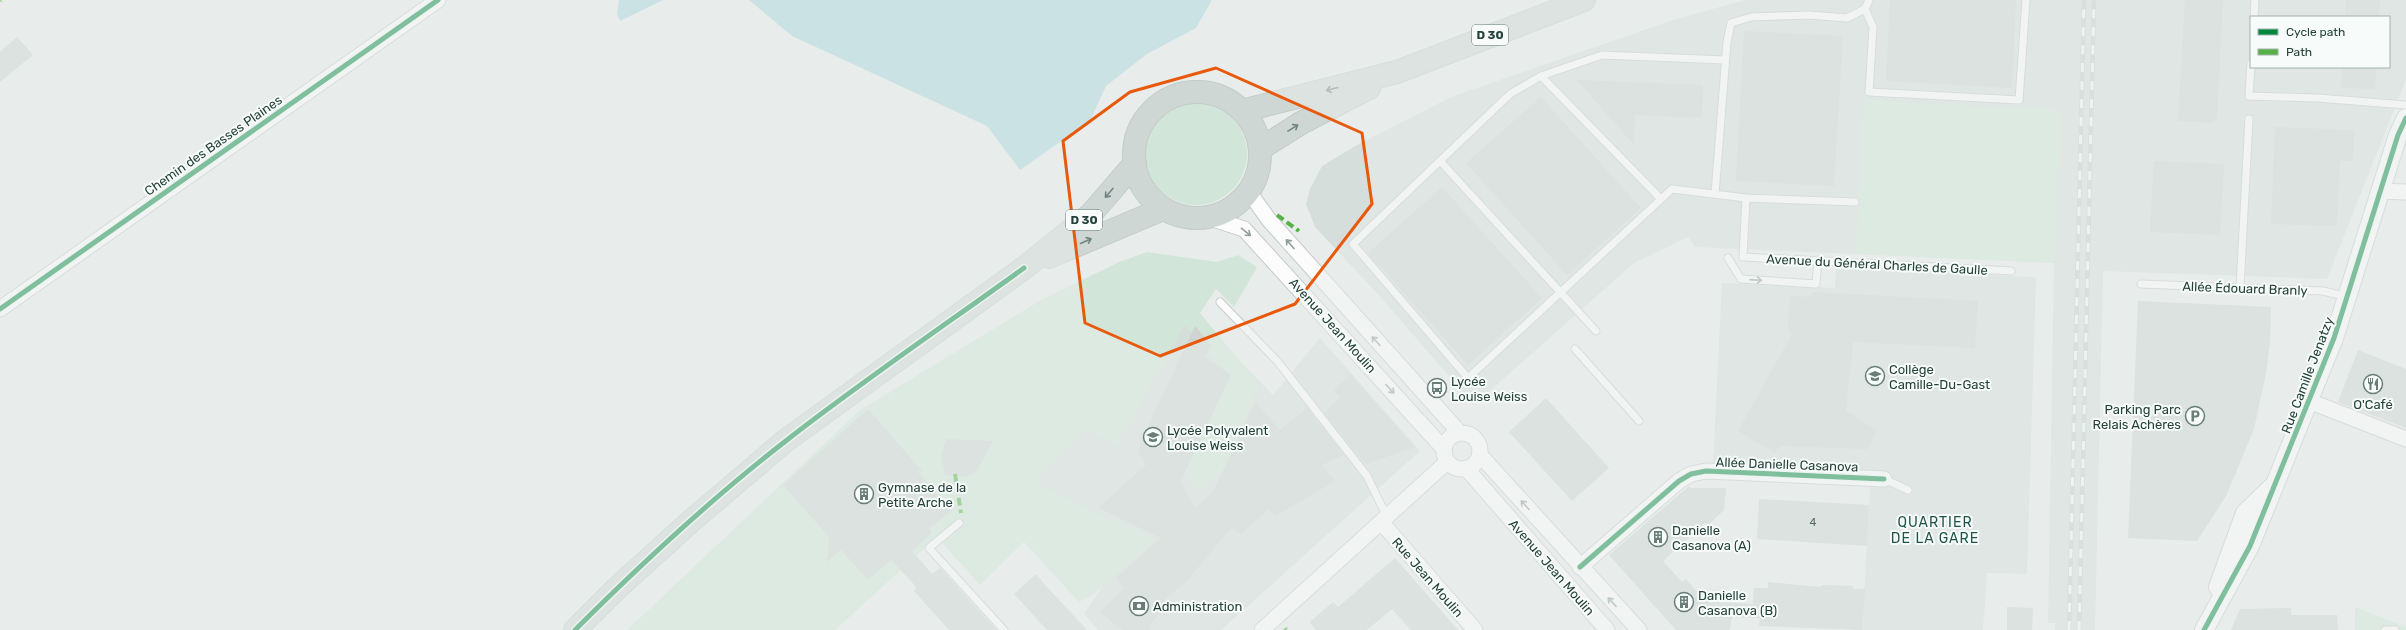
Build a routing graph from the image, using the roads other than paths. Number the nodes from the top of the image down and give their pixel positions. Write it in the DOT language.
graph roads {
  1 [pos="438,0"];
  2 [pos="1584,0"];
  3 [pos="1869,0"];
  4 [pos="2026,0"];
  5 [pos="2255,0"];
  6 [pos="1865,9"];
  7 [pos="2254,16"];
  8 [pos="1725,60"];
  9 [pos="2251,68"];
  10 [pos="1397,72"];
  11 [pos="1541,76"];
  12 [pos="2406,106"];
  13 [pos="1242,111"];
  14 [pos="2406,118"];
  15 [pos="2249,119"];
  16 [pos="1260,149"];
  17 [pos="1440,160"];
  18 [pos="1135,163"];
  19 [pos="2380,191"];
  20 [pos="1249,192"];
  21 [pos="2406,192"];
  22 [pos="1715,194"];
  23 [pos="1661,198"];
  24 [pos="1746,198"];
  25 [pos="1855,202"];
  26 [pos="1162,209"];
  27 [pos="1210,218"];
  28 [pos="1728,258"];
  29 [pos="1818,260"];
  30 [pos="1024,268"];
  31 [pos="2010,271"];
  32 [pos="2141,284"];
  33 [pos="2240,287"];
  34 [pos="1562,291"];
  35 [pos="2348,297"];
  36 [pos="1220,302"];
  37 [pos="0,309"];
  38 [pos="1596,331"];
  39 [pos="1575,349"];
  40 [pos="2309,401"];
  41 [pos="1639,421"];
  42 [pos="1459,432"];
  43 [pos="2406,439"];
  44 [pos="1446,455"];
  45 [pos="1480,455"];
  46 [pos="1466,468"];
  47 [pos="1884,479"];
  48 [pos="1908,490"];
  49 [pos="1385,520"];
  50 [pos="960,523"];
  51 [pos="1580,567"];
  52 [pos="575,630"];
  53 [pos="1004,630"];
  54 [pos="1262,630"];
  55 [pos="1475,630"];
  56 [pos="1606,630"];
  57 [pos="1639,630"];
  58 [pos="2204,630"];
  59 [pos="2385,630"];
  60 [pos="2395,630"];
  1 -- 37 [label="street, Chemin des Basses Plaines"];
  2 -- 10 [label="main road, D 30"];
  3 -- 6 [label="lane"];
  4 -- 6 [label="lane"];
  5 -- 7 [label="lane"];
  6 -- 8 [label="lane"];
  8 -- 11 [label="lane"];
  8 -- 22 [label="lane"];
  9 -- 12 [label="lane"];
  10 -- 13 [label="main road, D 30, one-way"];
  16 -- 10 [label="main road, D 30, one-way"];
  11 -- 17 [label="lane"];
  11 -- 23 [label="lane"];
  13 -- 16 [label="main road"];
  13 -- 18 [label="main road"];
  14 -- 19 [label="street, Rue Camille Jenatzy"];
  15 -- 33 [label="lane"];
  16 -- 20 [label="main road"];
  17 -- 34 [label="lane"];
  17 -- 34 [label="lane"];
  18 -- 26 [label="main road"];
  18 -- 30 [label="main road, D 30, one-way"];
  19 -- 21 [label="street"];
  19 -- 35 [label="street, Rue Camille Jenatzy"];
  20 -- 27 [label="main road"];
  42 -- 20 [label="street, Avenue Jean Moulin, one-way"];
  22 -- 23 [label="lane"];
  22 -- 24 [label="lane"];
  23 -- 34 [label="lane"];
  24 -- 25 [label="lane"];
  24 -- 29 [label="lane, Avenue du Général Charles de Gaulle"];
  26 -- 27 [label="main road"];
  30 -- 26 [label="main road, D 30, one-way"];
  27 -- 44 [label="street, Avenue Jean Moulin, one-way"];
  28 -- 29 [label="lane, one-way"];
  29 -- 31 [label="lane, Avenue du Général Charles de Gaulle"];
  30 -- 52 [label="main road, D 30"];
  32 -- 33 [label="lane, Allée Édouard Branly"];
  33 -- 35 [label="lane, Allée Édouard Branly"];
  34 -- 38 [label="lane"];
  35 -- 40 [label="street, Rue Camille Jenatzy"];
  36 -- 49 [label="lane"];
  39 -- 41 [label="lane"];
  40 -- 43 [label="street"];
  40 -- 58 [label="street, Rue Camille Jenatzy"];
  42 -- 44 [label="street"];
  42 -- 45 [label="street"];
  44 -- 46 [label="street"];
  44 -- 49 [label="street"];
  45 -- 46 [label="street"];
  51 -- 45 [label="street, Avenue Jean Moulin, one-way"];
  46 -- 56 [label="street, Avenue Jean Moulin"];
  47 -- 48 [label="lane"];
  47 -- 51 [label="street, Allée Danielle Casanova"];
  49 -- 54 [label="street"];
  49 -- 55 [label="street, Rue Jean Moulin"];
  50 -- 53 [label="lane"];
  57 -- 51 [label="street, Avenue Jean Moulin, one-way"];
  59 -- 60 [label="lane"];
}
